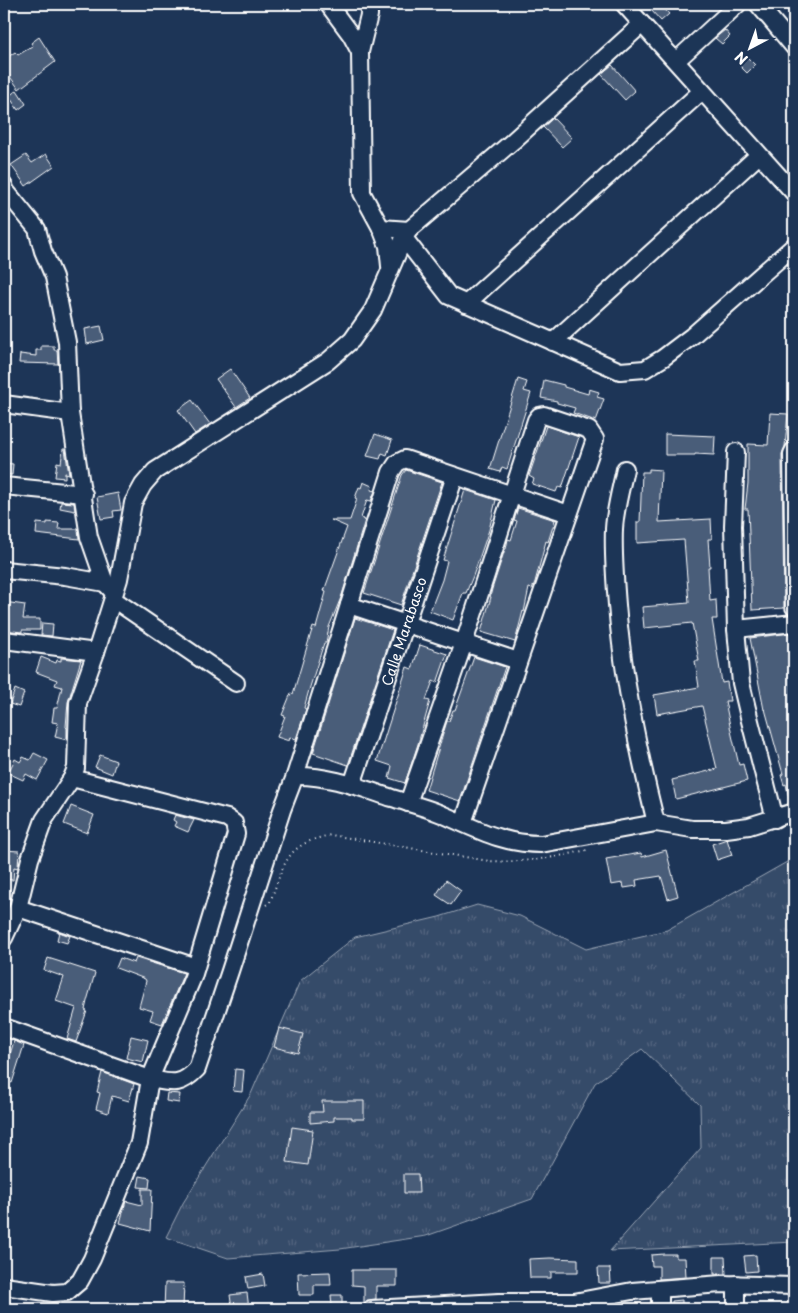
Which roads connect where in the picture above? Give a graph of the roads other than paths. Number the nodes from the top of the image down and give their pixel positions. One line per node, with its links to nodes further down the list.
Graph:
1 (328, 4): 8 (street)
2 (369, 4): 8 (street)
3 (624, 4): 6 (street)
4 (738, 4): 9 (street)
5 (758, 4): 7 (street)
6 (642, 24): 9 (street); 15 (street)
7 (794, 47)
8 (360, 52): 14 (street)
9 (676, 61): 10 (street)
10 (702, 91): 11 (street); 18 (street)
11 (759, 155): 13 (street); 19 (street)
12 (4, 186): 21 (street)
13 (794, 193)
14 (381, 228): 15 (street); 17 (street)
15 (406, 234): 17 (street); 18 (street)
16 (794, 246): 19 (street)
17 (390, 269): 31 (street)
18 (466, 304): 19 (street)
19 (553, 342)
20 (4, 404): 21 (street)
21 (70, 412): 27 (street)
22 (794, 450): 33 (street)
23 (736, 452): 36 (street)
24 (625, 469): 49 (street)
25 (455, 476): 28 (street); 32 (street); 35 (street, Calle Marabasco)
26 (4, 486): 27 (street)
27 (84, 494): 31 (street)
28 (512, 495): 29 (street); 29 (street); 38 (street)
29 (569, 514): 40 (street)
30 (4, 570): 31 (street)
31 (111, 592): 39 (street); 41 (street)
32 (349, 605): 35 (street); 42 (street)
33 (794, 607)
34 (794, 622): 36 (street)
35 (406, 624): 38 (street); 44 (street, Calle Marabasco)
36 (736, 629): 47 (street)
37 (4, 640): 39 (street)
38 (464, 643): 40 (street); 45 (street)
39 (96, 652): 43 (street)
40 (518, 661): 48 (street)
41 (236, 683)
42 (295, 776): 44 (street); 54 (street)
43 (72, 778): 50 (street); 52 (street)
44 (352, 785): 45 (street)
45 (408, 803): 48 (street)
46 (794, 812): 47 (street)
47 (775, 819): 49 (street)
48 (463, 823): 49 (street)
49 (656, 823)
50 (18, 908): 51 (street); 52 (street)
51 (4, 938)
52 (196, 967): 54 (street)
53 (4, 1027): 54 (street)
54 (150, 1079): 56 (street)
55 (736, 1284): 57 (street); 58 (street); 64 (street)
56 (4, 1286)
57 (794, 1286)
58 (660, 1289): 60 (street); 63 (street)
59 (499, 1306): 60 (street); 61 (street)
60 (574, 1306)
61 (420, 1308): 62 (street)
62 (372, 1309)
63 (660, 1309)
64 (736, 1309)

